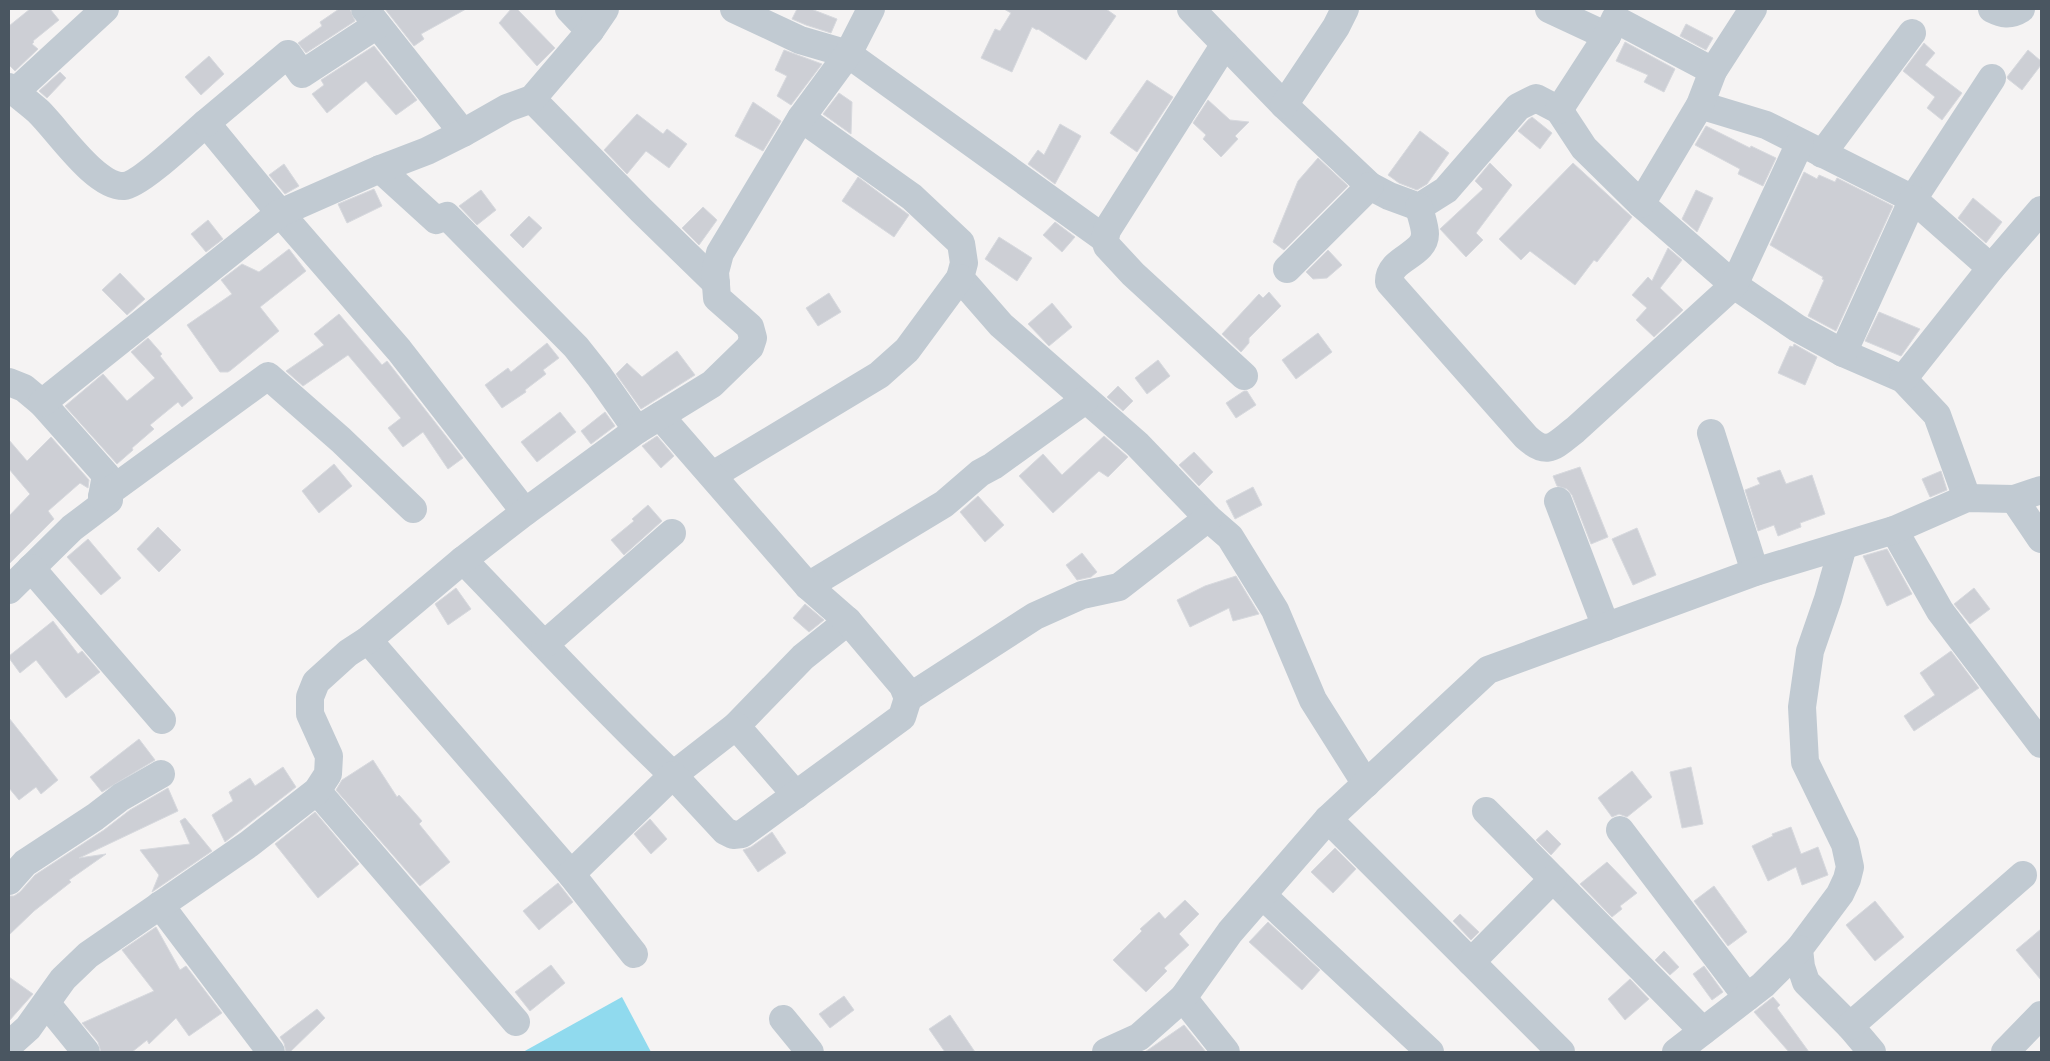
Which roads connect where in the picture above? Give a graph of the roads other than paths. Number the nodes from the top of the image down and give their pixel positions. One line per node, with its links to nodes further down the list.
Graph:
1 (105, 9): 20 (street)
2 (569, 9): 14 (street)
3 (605, 9): 14 (street)
4 (734, 9): 17 (street)
5 (871, 9): 17 (street)
6 (1346, 9): 22 (street)
7 (1549, 9): 13 (street)
8 (1752, 9): 18 (street)
9 (1992, 9): 10 (street)
10 (2021, 9)
11 (1195, 10): 16 (street)
12 (371, 17): 26 (street); 27 (street)
13 (1614, 21): 18 (street); 24 (street)
14 (590, 31): 21 (street)
15 (1912, 33): 28 (street)
16 (1225, 44): 22 (street); 36 (street)
17 (848, 54): 25 (street); 36 (street)
18 (1713, 71): 23 (street)
19 (1992, 78): 31 (street)
20 (12, 89): 26 (street)
21 (532, 99): 27 (street); 40 (street)
22 (1284, 105): 30 (street)
23 (1700, 105): 28 (street); 32 (street)
24 (1558, 110): 32 (street); 33 (street)
25 (802, 118): 39 (street); 40 (street)
26 (206, 123): 35 (street)
27 (463, 133): 29 (street)
28 (1811, 148): 31 (street); 41 (street)
29 (380, 169): 35 (street); 48 (street)
30 (1370, 186): 33 (street); 38 (street)
31 (1912, 200): 37 (street); 42 (street)
32 (1641, 204): 41 (street)
33 (1419, 207): 41 (street)
34 (2041, 210): 37 (street)
35 (280, 213): 47 (street); 57 (street)
36 (1105, 239): 43 (street)
37 (1991, 268): 44 (street)
38 (1287, 269)
39 (960, 278): 46 (street); 50 (street)
40 (716, 283): 48 (street)
41 (1734, 285): 42 (street)
42 (1843, 353): 44 (street)
43 (1244, 376)
44 (1903, 378): 53 (street)
45 (9, 382): 47 (street)
46 (1085, 400): 58 (street); 66 (street)
47 (42, 403): 52 (street)
48 (649, 423): 50 (street); 57 (street)
49 (1711, 433): 65 (street)
50 (712, 475): 66 (street)
51 (2041, 490): 54 (street)
52 (102, 497): 56 (street); 64 (street)
53 (1967, 498): 54 (street); 59 (street)
54 (2014, 499): 61 (street)
55 (1558, 501): 69 (street)
56 (413, 509)
57 (525, 512): 63 (street)
58 (1208, 518): 72 (street); 78 (street)
59 (1894, 530): 62 (street); 75 (street)
60 (672, 533): 71 (street)
61 (2041, 539)
62 (1844, 546): 65 (street); 90 (street)
63 (464, 560): 70 (street); 71 (street)
64 (31, 568): 67 (street); 73 (street)
65 (1755, 572): 69 (street)
66 (808, 586): 68 (street)
67 (9, 590)
68 (848, 621): 72 (street); 74 (street)
69 (1606, 627): 78 (street)
70 (368, 640): 79 (street); 84 (street)
71 (545, 644): 77 (street)
72 (908, 698): 80 (street)
73 (162, 720)
74 (736, 726): 77 (street); 80 (street)
75 (2041, 744)
76 (161, 774): 87 (street)
77 (672, 775): 80 (street); 84 (street)
78 (1366, 784): 82 (street)
79 (317, 791): 89 (street); 98 (street)
80 (796, 795)
81 (1486, 811): 86 (street)
82 (1328, 819): 88 (street); 92 (street)
83 (1620, 830): 93 (street)
84 (571, 874): 91 (street)
85 (2023, 875): 99 (street)
86 (1553, 879): 92 (street); 100 (street)
87 (9, 881)
88 (1262, 895): 94 (street); 107 (street)
89 (160, 905): 95 (street); 103 (street)
90 (1799, 949): 93 (street); 99 (street)
91 (634, 954)
92 (1471, 962): 108 (street)
93 (1747, 997): 100 (street)
94 (1182, 998): 105 (street); 106 (street)
95 (47, 1004): 101 (street); 102 (street)
96 (2041, 1015): 111 (street)
97 (783, 1019): 104 (street)
98 (516, 1022)
99 (1850, 1026): 110 (street)
100 (1703, 1031): 109 (street)
101 (9, 1045)
102 (86, 1052)
103 (271, 1052)
104 (810, 1052)
105 (1106, 1052)
106 (1226, 1052)
107 (1430, 1052)
108 (1561, 1052)
109 (1676, 1052)
110 (1872, 1052)
111 (2005, 1052)

